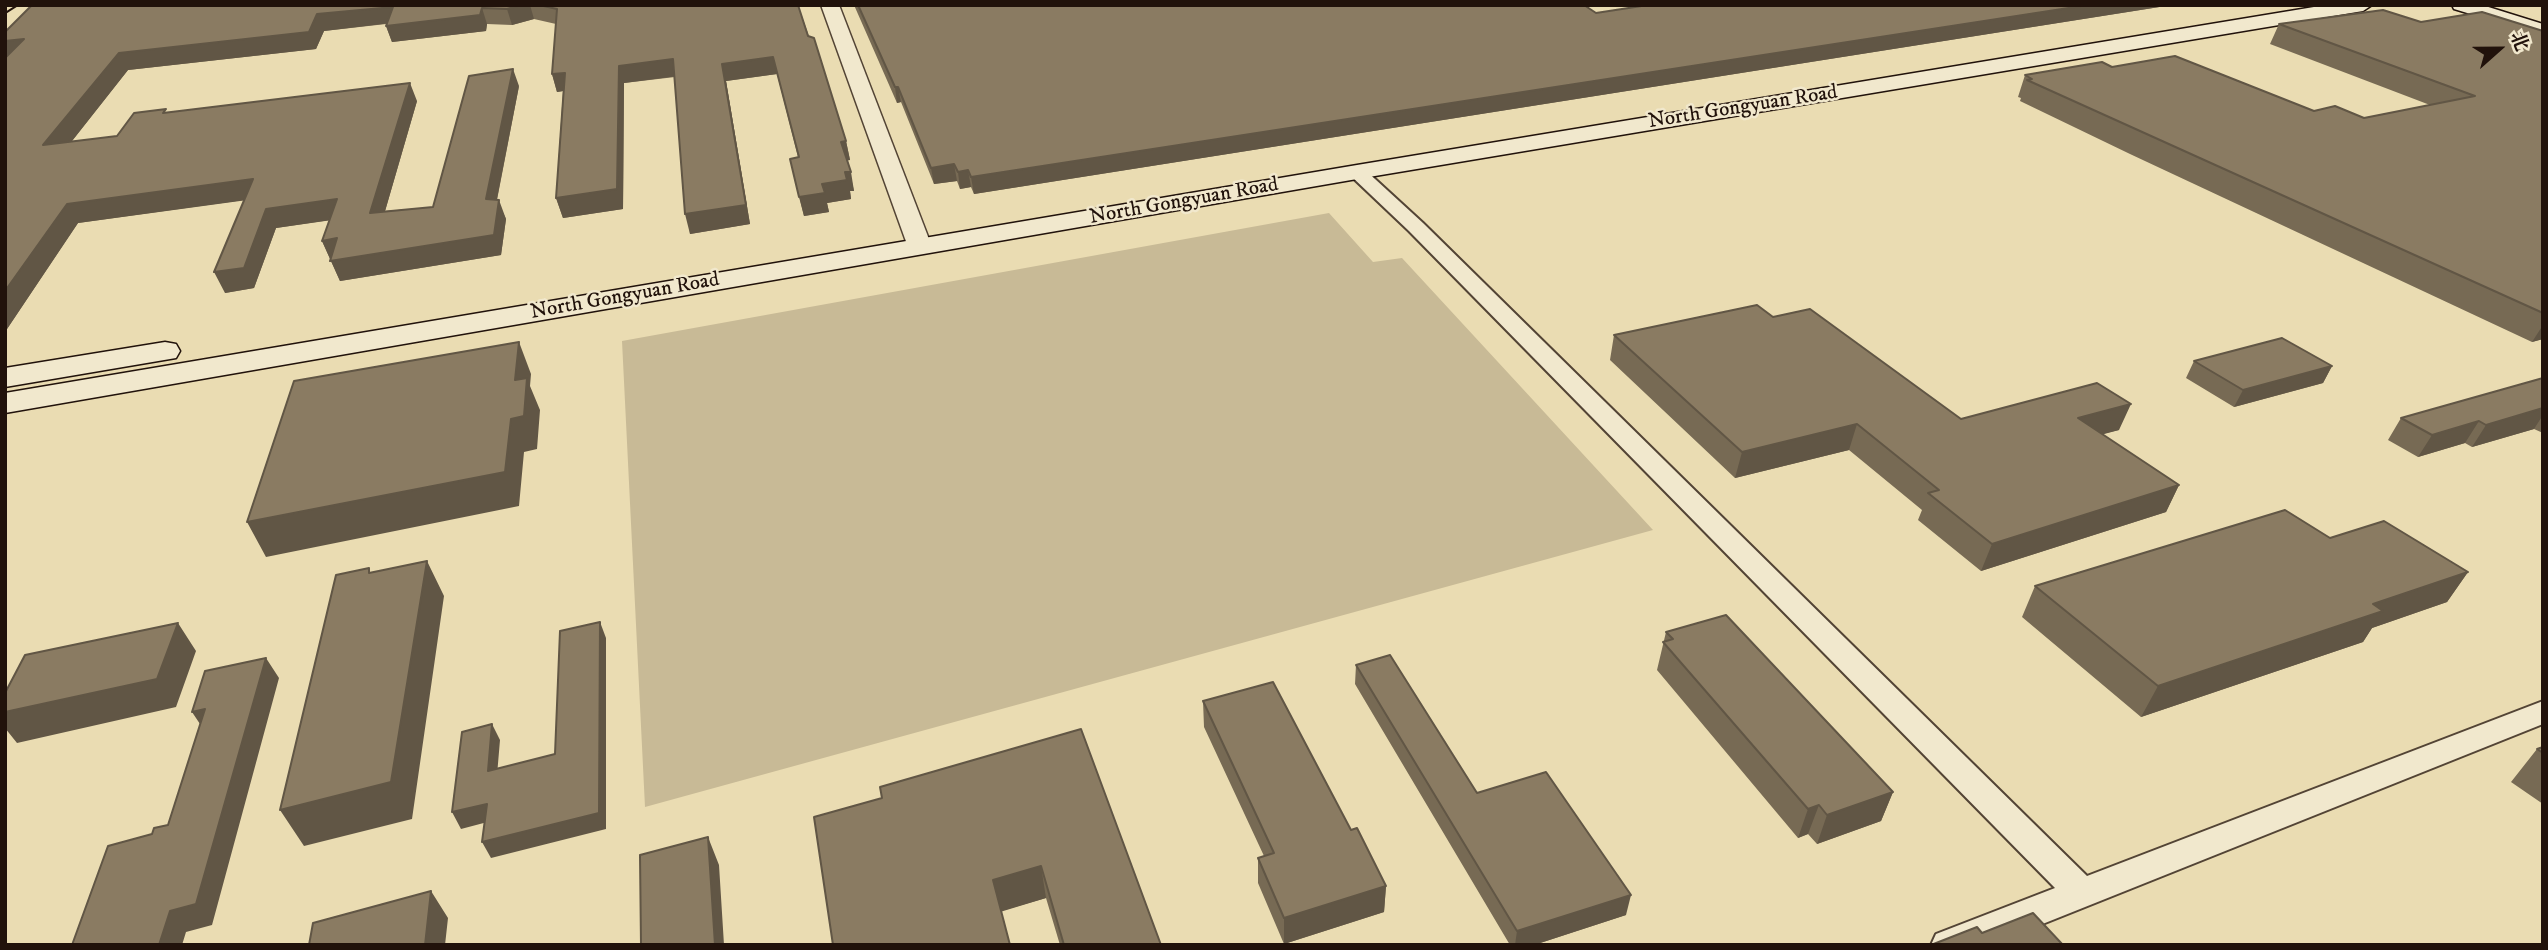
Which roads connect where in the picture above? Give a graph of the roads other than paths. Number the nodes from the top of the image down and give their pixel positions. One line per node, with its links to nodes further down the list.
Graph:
1 (830, 5): 9 (street)
2 (2279, 5): 9 (main road, North Gongyuan Road)
3 (2363, 5): 8 (main road, North Gongyuan Road)
4 (2461, 5): 7 (main road)
5 (2504, 5): 6 (main road)
6 (2543, 17)
7 (2543, 30)
8 (1357, 172): 9 (main road, North Gongyuan Road); 13 (street)
9 (917, 237): 10 (main road, North Gongyuan Road); 11 (main road, North Gongyuan Road)
10 (5, 378)
11 (5, 403)
12 (2543, 712): 13 (street)
13 (2082, 893): 14 (street)
14 (1949, 945)

